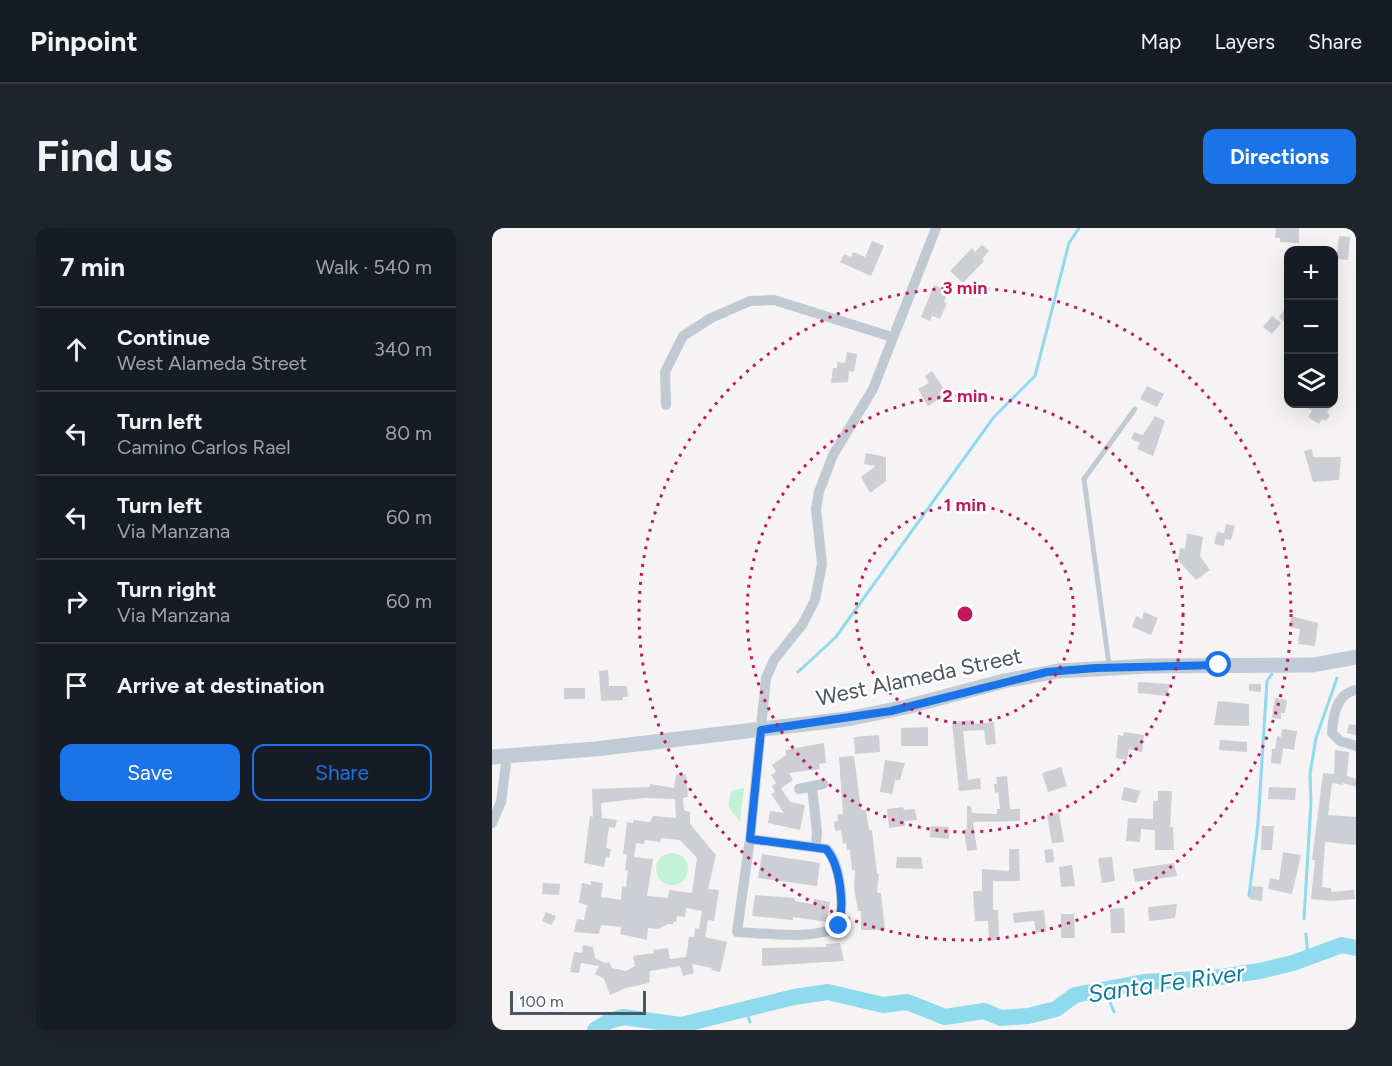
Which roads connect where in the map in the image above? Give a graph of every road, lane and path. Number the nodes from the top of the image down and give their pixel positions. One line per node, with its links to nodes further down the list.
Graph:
1 (936, 228): 2 (street)
2 (892, 337): 3 (street); 8 (street)
3 (666, 405)
4 (1135, 409): 6 (lane)
5 (1356, 657): 6 (street, West Alameda Street)
6 (1109, 667): 8 (street, West Alameda Street)
7 (1356, 690): 9 (street)
8 (761, 730): 10 (street, West Alameda Street); 15 (street)
9 (1356, 746)
10 (499, 757): 14 (street)
11 (823, 784): 12 (street)
12 (812, 787): 13 (street); 16 (street)
13 (799, 789)
14 (492, 823)
15 (750, 839): 16 (street); 16 (street)
16 (816, 847)

